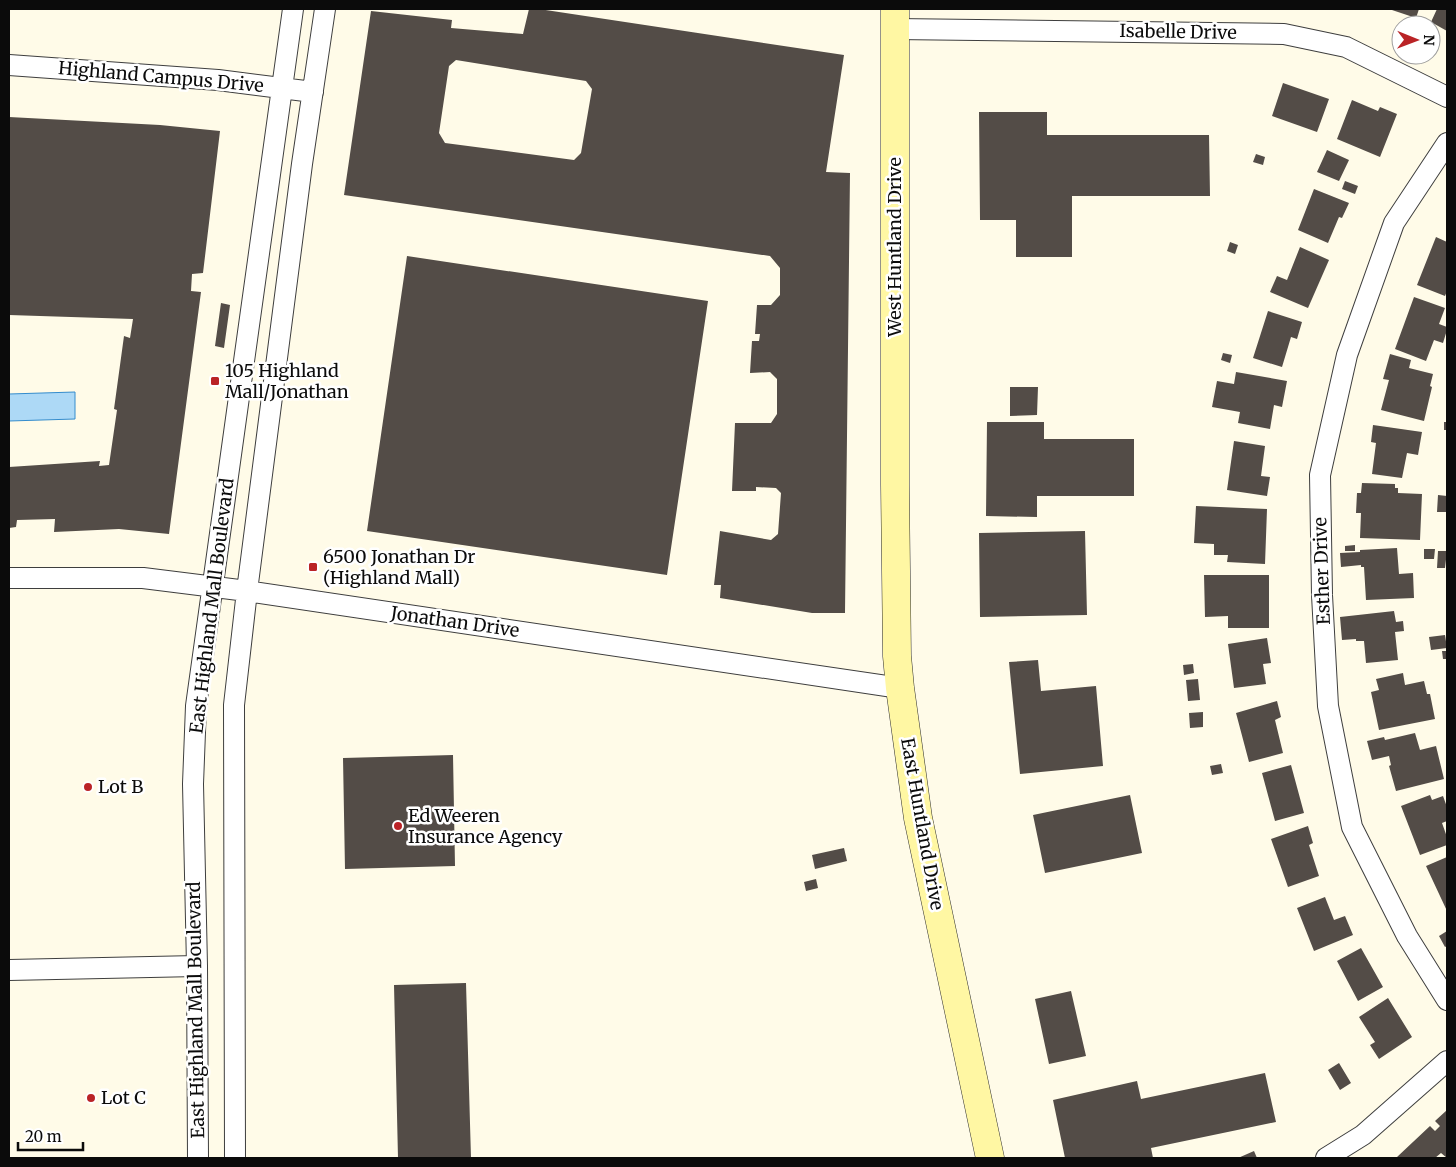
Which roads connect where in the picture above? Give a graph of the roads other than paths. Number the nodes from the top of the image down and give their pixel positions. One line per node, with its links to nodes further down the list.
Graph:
1 (293, 9): 5 (street, East Highland Mall Boulevard)
2 (325, 9): 6 (street, East Highland Mall Boulevard)
3 (895, 19): 7 (street, Isabelle Drive); 9 (street, West Huntland Drive)
4 (9, 65): 5 (street, Highland Campus Drive)
5 (282, 87): 6 (street, Highland Campus Drive); 11 (street, East Highland Mall Boulevard)
6 (313, 92): 12 (street, East Highland Mall Boulevard)
7 (1447, 97)
8 (1447, 143): 16 (street, Esther Drive)
9 (895, 485): 13 (street, East Huntland Drive)
10 (9, 578): 11 (street, Jonathan Drive)
11 (212, 587): 12 (street, Jonathan Drive); 14 (street, East Highland Mall Boulevard)
12 (247, 591): 13 (street, Jonathan Drive); 19 (street, East Highland Mall Boulevard)
13 (900, 688): 20 (street, East Huntland Drive)
14 (197, 966): 15 (street); 18 (street, East Highland Mall Boulevard)
15 (9, 970)
16 (1447, 1000)
17 (1447, 1061): 21 (street)
18 (198, 1158)
19 (235, 1158)
20 (990, 1158)
21 (1326, 1158)

